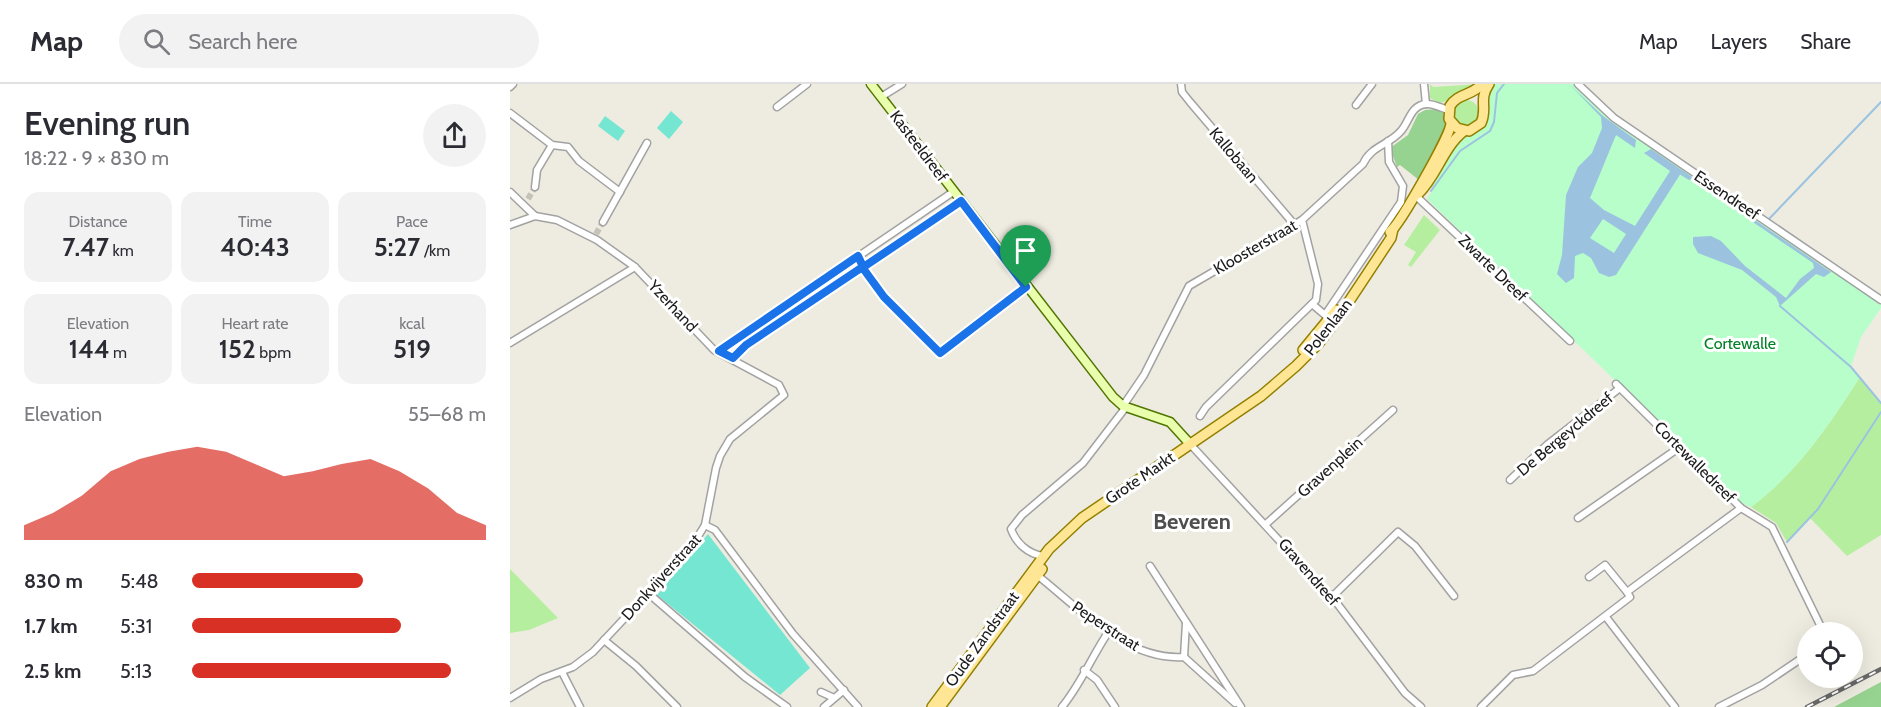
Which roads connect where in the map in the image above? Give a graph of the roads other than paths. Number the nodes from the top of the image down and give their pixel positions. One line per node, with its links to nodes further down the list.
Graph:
1 (807, 84): 15 (street)
2 (871, 84): 11 (street, Kasteeldreef)
3 (902, 84): 11 (street)
4 (1181, 84): 34 (street, Kallobaan)
5 (1372, 84): 14 (street)
6 (1482, 84): 10 (main road)
7 (1489, 84): 13 (main road)
8 (1578, 84): 40 (street, Essendreef)
9 (1424, 88): 12 (street)
10 (1469, 96): 13 (main road); 16 (main road)
11 (881, 97): 26 (street, Kasteeldreef)
12 (1426, 104): 16 (street); 20 (street, Kloosterstraat)
13 (1481, 104): 19 (main road)
14 (1356, 105)
15 (777, 107)
16 (1448, 110): 18 (main road)
17 (510, 113): 22 (street)
18 (1451, 123): 19 (main road); 27 (main road, Polenlaan)
19 (1464, 131): 27 (main road)
20 (1388, 141): 32 (street, Kloosterstraat); 41 (street, Polenlaan)
21 (647, 143): 25 (street)
22 (552, 145): 23 (street); 25 (street)
23 (535, 187)
24 (510, 192): 31 (street)
25 (620, 192): 33 (street)
26 (953, 192): 28 (street); 29 (street, Kasteeldreef)
27 (1416, 196): 43 (street, Zwarte Dreef); 53 (main road, Polenlaan)
28 (940, 201): 30 (street); 36 (street)
29 (961, 201): 30 (street); 39 (street, Kasteeldreef)
30 (947, 210): 37 (street)
31 (535, 216): 35 (street); 38 (street, Yzerhand)
32 (1302, 220): 34 (street, Kloosterstraat); 41 (street)
33 (603, 222)
34 (1293, 224): 50 (street, Kloosterstraat)
35 (510, 225)
36 (858, 256): 37 (street); 42 (street)
37 (865, 266): 39 (street); 45 (street)
38 (635, 267): 44 (street); 46 (street, Yzerhand)
39 (1026, 287): 50 (street, Kasteeldreef)
40 (1881, 300)
41 (1312, 304): 52 (street)
42 (739, 338): 45 (street); 46 (street)
43 (1570, 341)
44 (510, 343)
45 (746, 345): 47 (street)
46 (719, 351): 47 (street, Yzerhand)
47 (733, 358): 49 (street, Yzerhand)
48 (1618, 386): 54 (street, Cortewalledreef); 55 (street, De Bergeyckdreef)
49 (784, 391): 59 (street, Donkvijverstraat)
50 (1124, 406): 53 (street, Grote Markt); 61 (street)
51 (1393, 410): 58 (street, Gravenplein)
52 (1200, 416)
53 (1190, 444): 58 (street, Gravendreef); 60 (main road, Grote Markt)
54 (1680, 447): 56 (street, Cortewalledreef); 57 (street)
55 (1510, 480)
56 (1741, 508): 65 (street); 71 (street, Cortewalledreef)
57 (1578, 518)
58 (1266, 524): 68 (street, Gravendreef)
59 (705, 525): 66 (street, Donkvijverstraat); 80 (street)
60 (1060, 540): 61 (main road, Grote Markt); 63 (main road, Grote Markt)
61 (1043, 556): 63 (main road, Grote Markt)
62 (1150, 566): 70 (street)
63 (1037, 572): 72 (street, Peperstraat); 89 (main road, Oude Zandstraat); 90 (main road, Oude Zandstraat)
64 (1589, 577): 65 (street)
65 (1627, 592): 69 (street)
66 (648, 593): 73 (street, Donkvijverstraat); 86 (street)
67 (1454, 596): 68 (street)
68 (1332, 597): 94 (street, Gravendreef)
69 (1606, 616): 95 (street); 96 (street)
70 (1186, 622): 74 (street); 78 (street)
71 (1819, 622)
72 (1109, 631): 74 (street, Peperstraat); 76 (street)
73 (604, 640): 77 (street, Donkvijverstraat); 85 (street)
74 (1184, 657): 79 (street)
75 (1797, 661): 97 (street)
76 (1084, 670): 91 (street); 92 (street)
77 (562, 672): 82 (street, Donkvijverstraat); 84 (street)
78 (1229, 682): 79 (street); 93 (street)
79 (1219, 688): 93 (street)
80 (844, 690): 83 (street); 88 (street)
81 (821, 692): 83 (street)
82 (510, 698)
83 (834, 698): 87 (street)
84 (580, 707)
85 (677, 707)
86 (787, 707)
87 (824, 707)
88 (858, 707)
89 (932, 707)
90 (940, 707)
91 (1062, 707)
92 (1115, 707)
93 (1240, 707)
94 (1421, 707)
95 (1481, 707)
96 (1675, 707)
97 (1719, 707)

